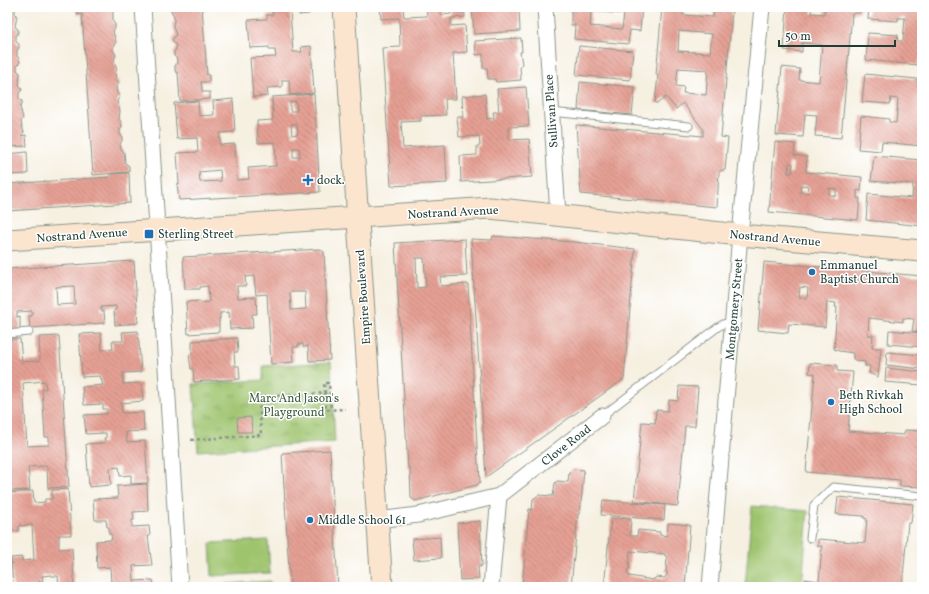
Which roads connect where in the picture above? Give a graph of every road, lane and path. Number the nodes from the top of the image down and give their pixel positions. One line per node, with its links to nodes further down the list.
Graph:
1 (143, 7): 9 (street)
2 (344, 7): 8 (main road, Empire Boulevard)
3 (545, 7): 5 (street, Sullivan Place)
4 (762, 7): 10 (street, Montgomery Street)
5 (551, 112): 6 (lane); 7 (street, Sullivan Place)
6 (689, 126)
7 (558, 215): 8 (main road, Nostrand Avenue); 10 (main road, Nostrand Avenue)
8 (358, 217): 9 (main road, Nostrand Avenue); 23 (main road, Empire Boulevard)
9 (157, 230): 11 (main road, Nostrand Avenue); 25 (street)
10 (740, 235): 12 (main road, Nostrand Avenue); 13 (street, Montgomery Street)
11 (7, 240)
12 (922, 251)
13 (732, 322): 19 (lane, Clove Road); 28 (street, Montgomery Street)
14 (29, 332): 15 (lane)
15 (7, 334)
16 (325, 393): 18 (path); 18 (path); 20 (path)
17 (345, 409): 18 (path)
18 (331, 410)
19 (602, 416): 21 (street, Clove Road)
20 (191, 440)
21 (499, 496): 23 (street, Clove Road); 27 (street)
22 (922, 496): 24 (lane)
23 (378, 520): 26 (main road, Empire Boulevard)
24 (810, 538)
25 (180, 587)
26 (382, 587)
27 (491, 587)
28 (710, 587)

